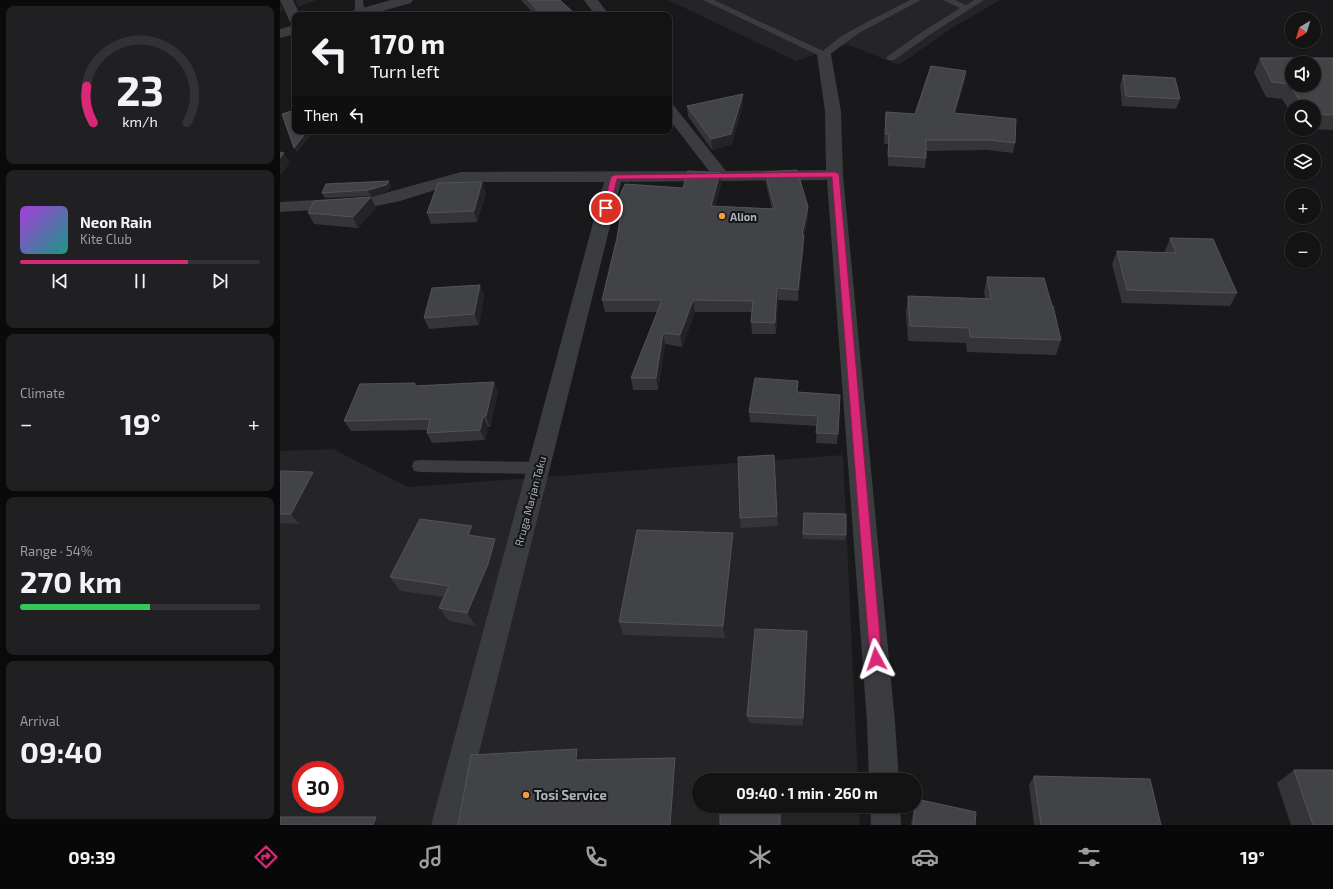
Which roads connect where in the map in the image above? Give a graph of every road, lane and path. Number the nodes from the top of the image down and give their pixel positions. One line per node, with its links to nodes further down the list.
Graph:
1 (286, 0): 11 (street)
2 (406, 0): 9 (street)
3 (591, 0): 10 (street)
4 (707, 0): 14 (lane)
5 (917, 0): 14 (lane)
6 (947, 0): 8 (lane)
7 (980, 0): 8 (lane)
8 (967, 8): 15 (lane)
9 (358, 9)
10 (600, 12)
11 (292, 13)
12 (292, 30): 13 (street)
13 (280, 34)
14 (824, 55): 17 (street)
15 (891, 58)
16 (672, 113): 18 (street)
17 (835, 174): 18 (street); 23 (street)
18 (721, 176): 19 (street)
19 (614, 177): 20 (street); 22 (street, Rruga Marjan Taku)
20 (280, 207)
21 (420, 466): 22 (lane)
22 (539, 468): 25 (street, Rruga Marjan Taku)
23 (884, 773)
24 (885, 813): 26 (street)
25 (446, 825)
26 (886, 825)

